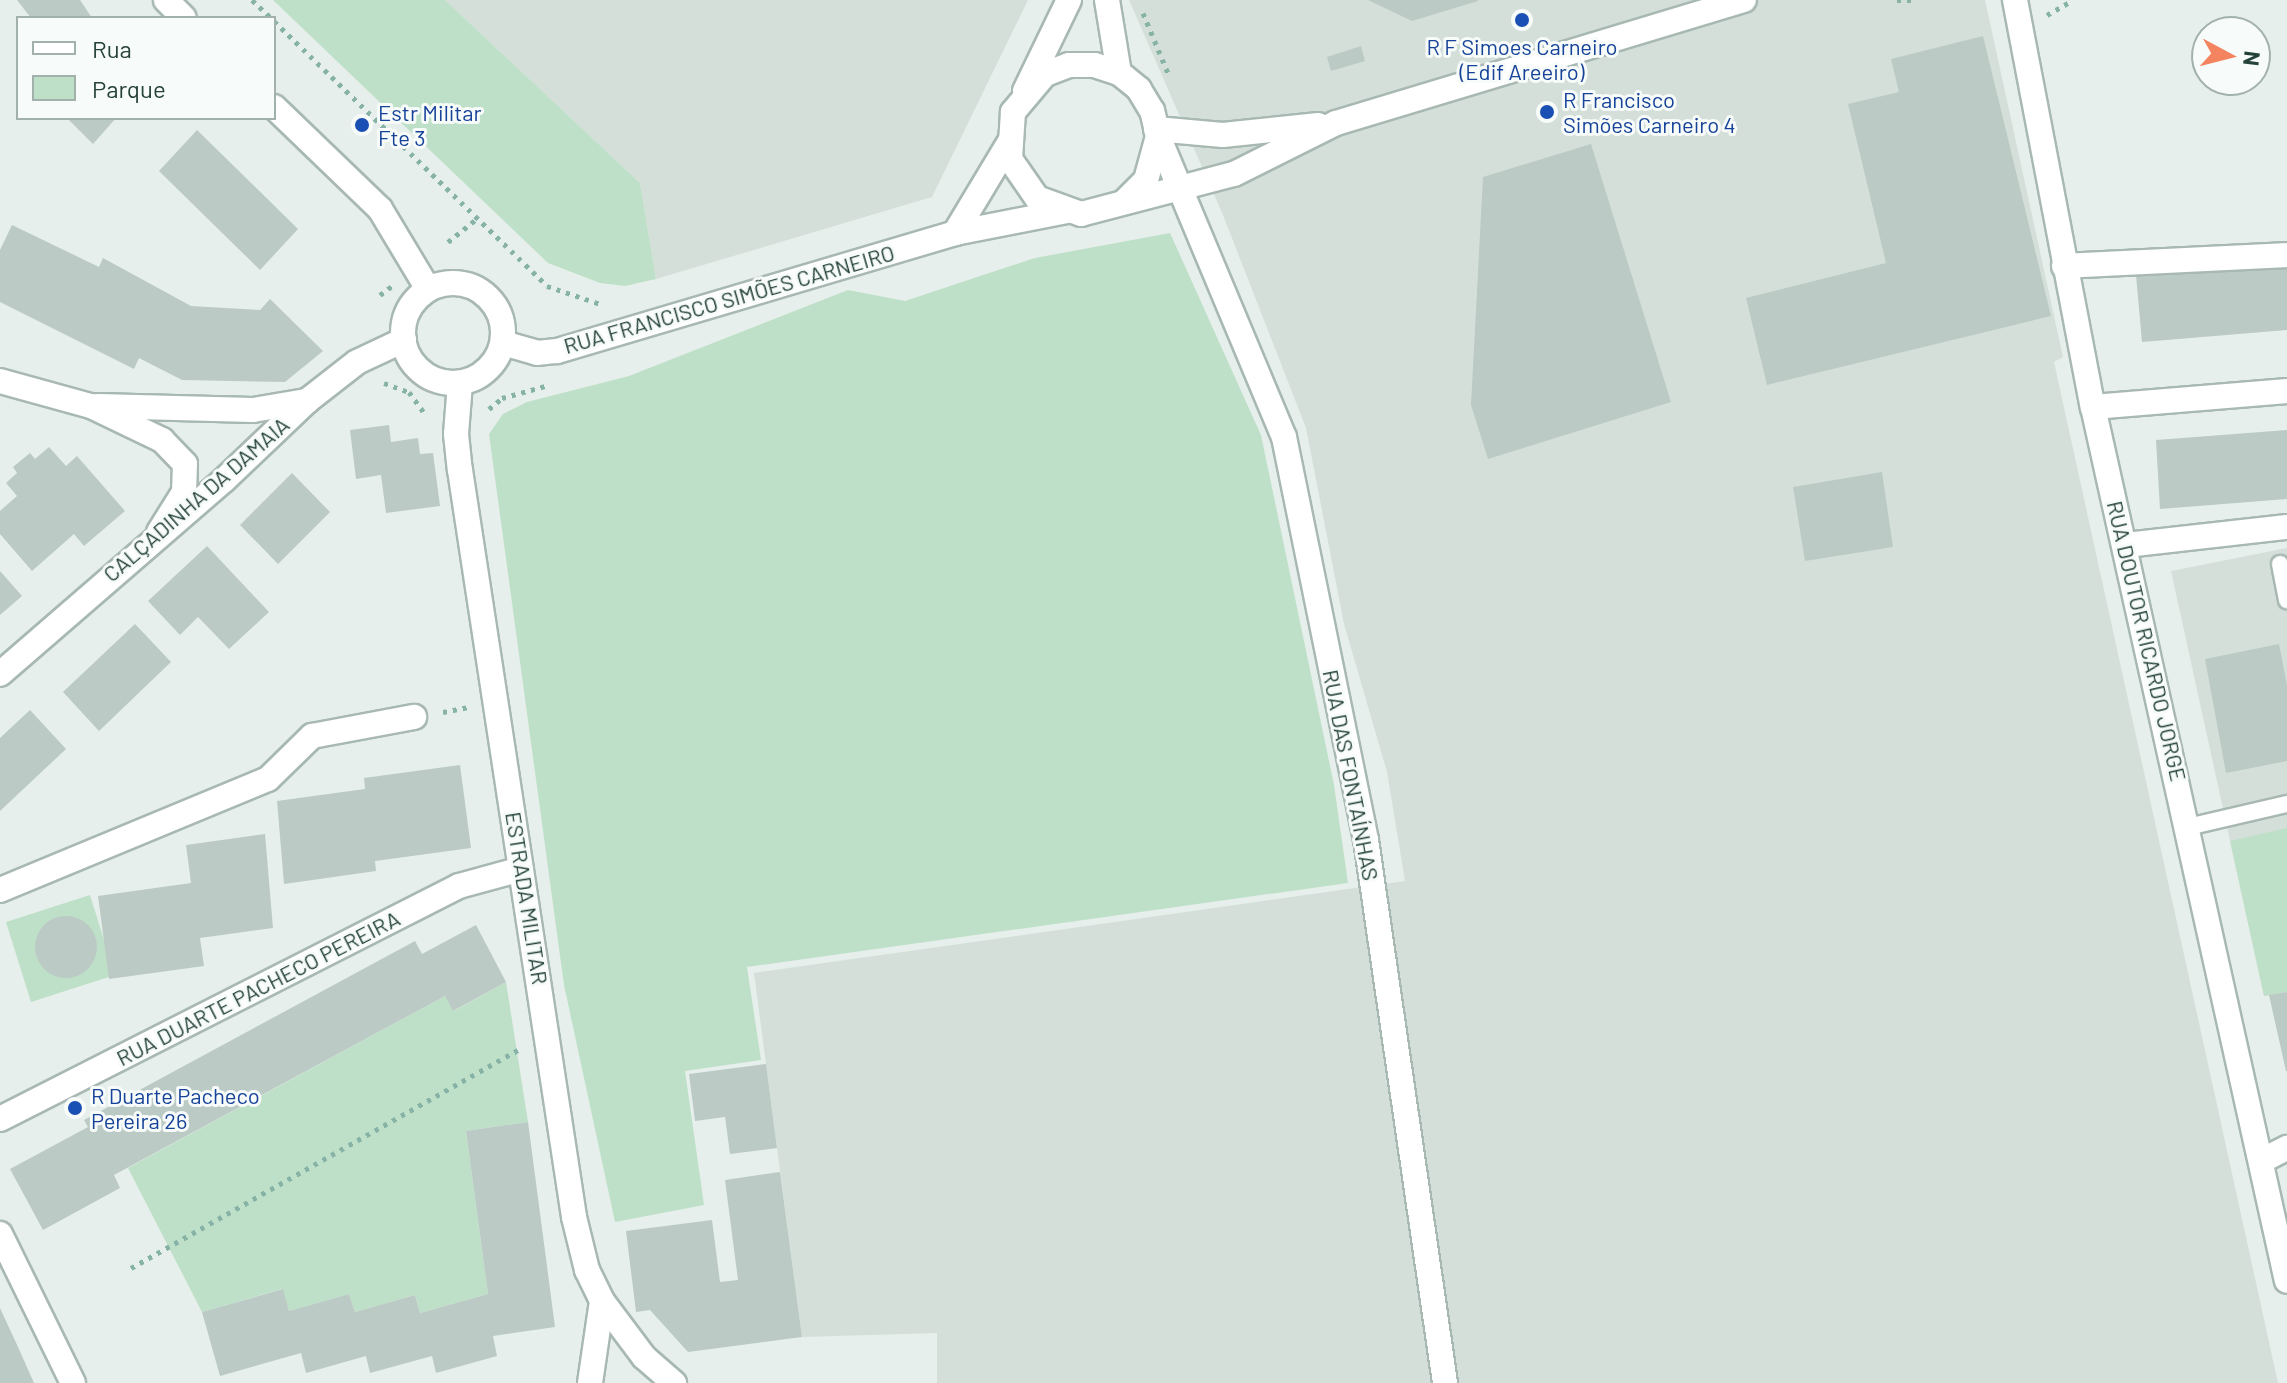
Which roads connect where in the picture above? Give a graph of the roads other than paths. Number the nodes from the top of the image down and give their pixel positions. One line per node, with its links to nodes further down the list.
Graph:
1 (166, 0): 6 (street)
2 (1069, 0): 8 (street)
3 (1107, 0): 7 (street)
4 (1744, 0): 10 (street)
5 (2015, 0): 18 (street, RUA DOUTOR RICARDO JORGE)
6 (182, 16)
7 (1119, 73): 8 (street); 11 (street)
8 (1025, 91): 12 (street)
9 (276, 109): 19 (street)
10 (1336, 123): 11 (street); 13 (street)
11 (1157, 132): 13 (street, RUA DAS FONTAÍNHAS); 14 (street)
12 (1009, 143): 15 (street); 16 (street)
13 (1180, 187): 14 (street); 48 (street, RUA DAS FONTAÍNHAS)
14 (1126, 200): 15 (street)
15 (1067, 211): 16 (street, RUA FRANCISCO SIMÕES CARNEIRO)
16 (955, 233): 21 (street, RUA FRANCISCO SIMÕES CARNEIRO)
17 (2287, 255): 18 (street)
18 (2064, 266): 27 (street, RUA DOUTOR RICARDO JORGE)
19 (428, 289): 20 (street); 21 (street)
20 (404, 340): 23 (street); 25 (street, CALÇADINHA DA DAMAIA)
21 (503, 343): 23 (street)
22 (0, 381): 26 (street)
23 (460, 383): 37 (street, ESTRADA MILITAR)
24 (2287, 391): 27 (street)
25 (307, 401): 26 (street); 29 (street, CALÇADINHA DA DAMAIA)
26 (91, 406): 29 (street)
27 (2093, 407): 30 (street, RUA DOUTOR RICARDO JORGE)
28 (2287, 527): 30 (street)
29 (158, 533): 33 (street, CALÇADINHA DA DAMAIA)
30 (2126, 545): 36 (street, RUA DOUTOR RICARDO JORGE)
31 (2280, 564): 32 (lane)
32 (2287, 600)
33 (0, 674)
34 (414, 717): 38 (street)
35 (2287, 804): 36 (lane)
36 (2188, 827): 41 (street, RUA DOUTOR RICARDO JORGE)
37 (521, 869): 39 (street, RUA DUARTE PACHECO PEREIRA); 44 (street, ESTRADA MILITAR)
38 (0, 890)
39 (0, 1119)
40 (2287, 1148): 41 (street)
41 (2261, 1161): 43 (street, RUA DOUTOR RICARDO JORGE)
42 (0, 1234): 45 (street)
43 (2287, 1281)
44 (602, 1301): 46 (street); 47 (street, ESTRADA MILITAR)
45 (69, 1380)
46 (590, 1383)
47 (674, 1383)
48 (1445, 1383)

